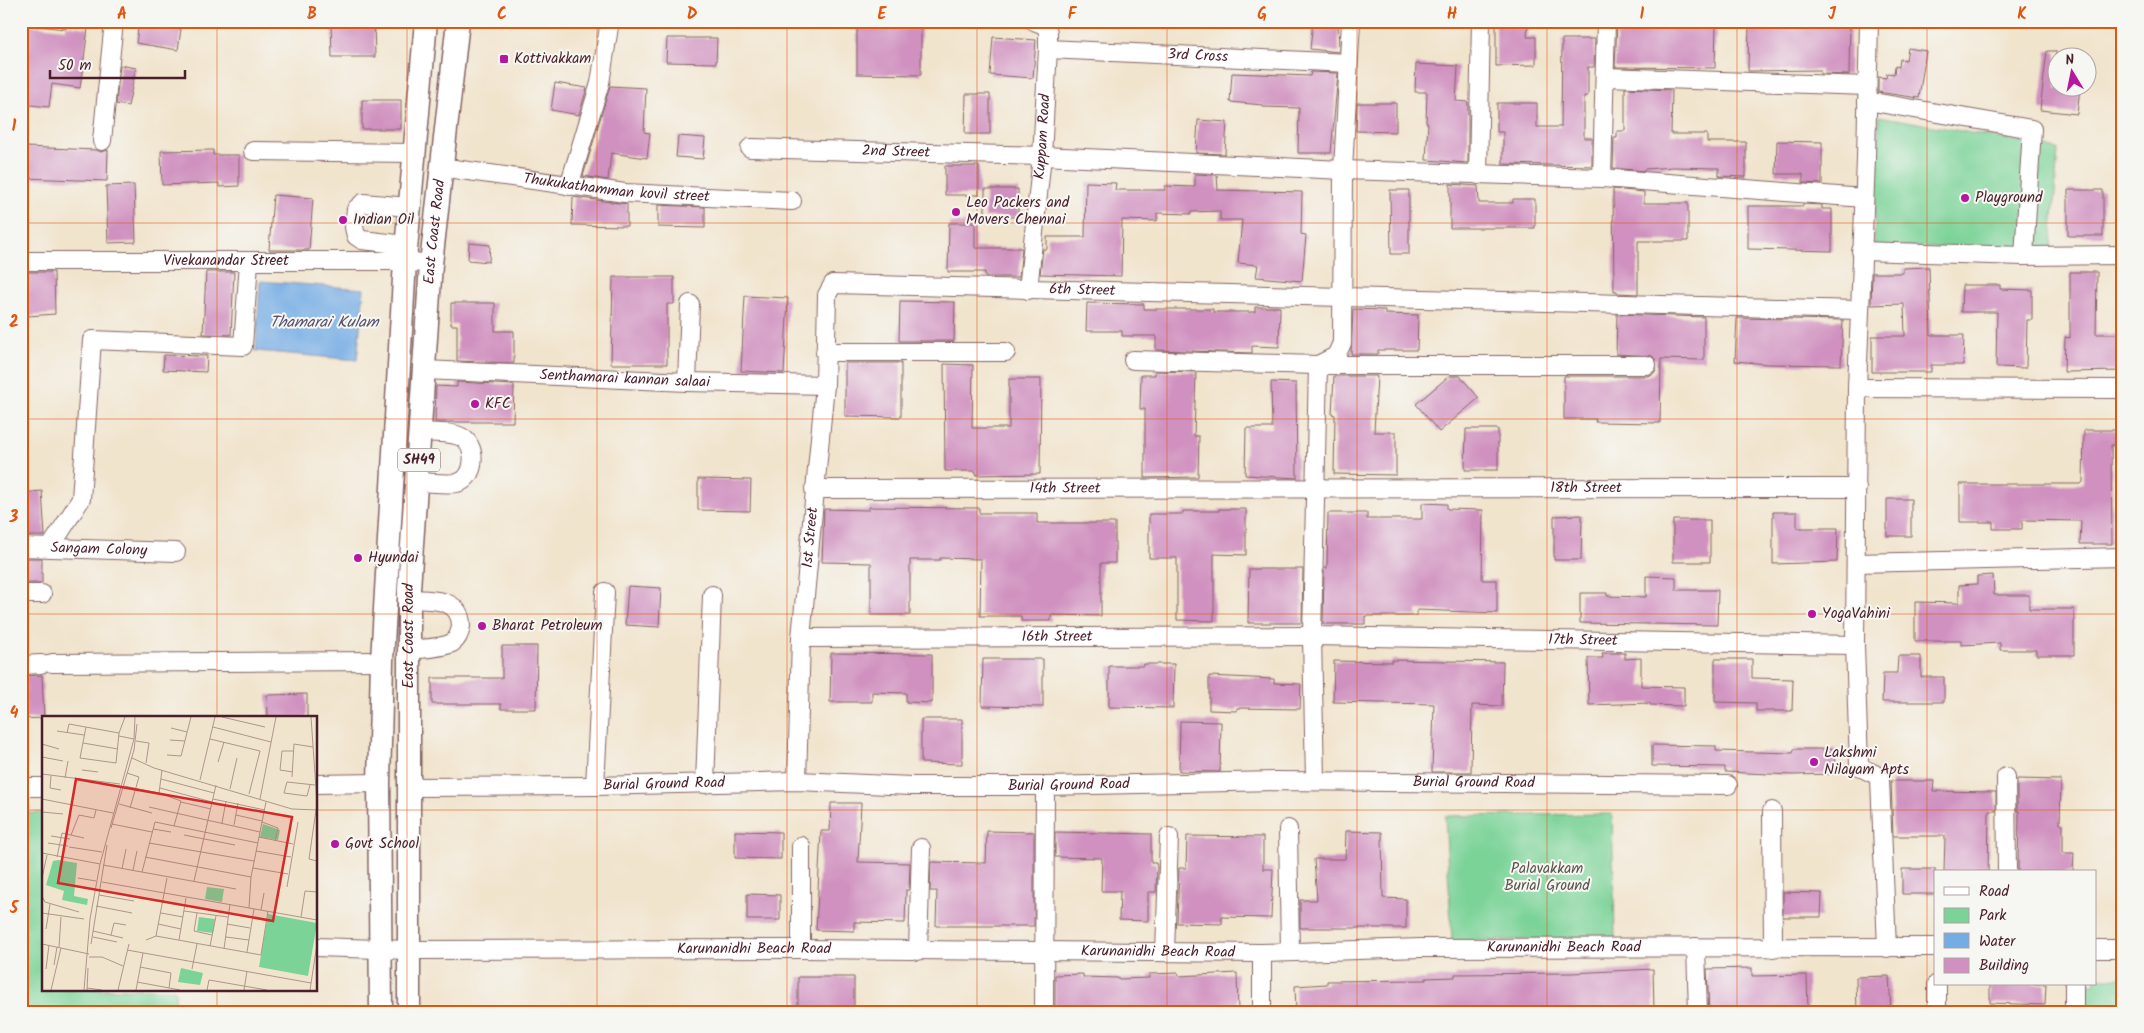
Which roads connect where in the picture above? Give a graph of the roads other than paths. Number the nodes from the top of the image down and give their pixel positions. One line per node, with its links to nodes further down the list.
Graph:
1 (114, 21): 14 (street)
2 (426, 21): 17 (main road, East Coast Road / SH49)
3 (458, 21): 19 (main road, East Coast Road / SH49)
4 (610, 21): 23 (street)
5 (1034, 21): 10 (street, Kuppam Road)
6 (1351, 21): 11 (street)
7 (1481, 21): 21 (street)
8 (1606, 21): 12 (street)
9 (1869, 21): 13 (street)
10 (1048, 48): 11 (street, 3rd Cross); 18 (street, Kuppam Road)
11 (1348, 63): 20 (street)
12 (1606, 76): 13 (street); 22 (street)
13 (1867, 94): 24 (street); 30 (street)
14 (102, 141)
15 (750, 148): 18 (street, 2nd Street)
16 (253, 151): 17 (street)
17 (413, 153): 26 (main road, East Coast Road / SH49)
18 (1042, 156): 20 (street, 2nd Street); 34 (street, Kuppam Road)
19 (440, 167): 23 (street, Thukukathamman kovil street); 33 (main road, East Coast Road / SH49)
20 (1343, 170): 21 (street, 2nd Street); 36 (street)
21 (1478, 175): 22 (street, 2nd Street)
22 (1602, 178): 24 (street, 2nd Street)
23 (570, 186): 25 (street, Thukukathamman kovil street)
24 (1864, 198): 27 (street)
25 (792, 201)
26 (409, 207): 28 (main road, East Coast Road / SH49); 28 (street)
27 (1861, 251): 30 (street); 38 (street)
28 (406, 253): 32 (street, Vivekanandar Street); 33 (street, Vivekanandar Street); 68 (main road, East Coast Road / SH49)
29 (2123, 255): 30 (street)
30 (2024, 256)
31 (21, 262): 32 (street, Vivekanandar Street)
32 (249, 262): 55 (street)
33 (431, 264): 44 (main road, East Coast Road / SH49)
34 (1028, 290): 35 (street, 6th Street); 36 (street, 6th Street)
35 (827, 294): 39 (street, 1st Street)
36 (1342, 298): 38 (street, 6th Street); 42 (street)
37 (690, 304): 45 (street)
38 (1859, 310): 47 (street)
39 (825, 352): 40 (street); 46 (street, 1st Street)
40 (1006, 352)
41 (1133, 360): 42 (street)
42 (1318, 365): 43 (street); 53 (street)
43 (1647, 366)
44 (425, 370): 45 (street, Senthamarai kannan salaai); 49 (main road, East Coast Road / SH49)
45 (687, 382): 46 (street, Senthamarai kannan salaai)
46 (825, 385): 52 (street, 1st Street)
47 (1857, 388): 48 (street); 51 (street)
48 (2123, 389)
49 (420, 432): 50 (main road, East Coast Road / SH49); 50 (street)
50 (417, 482): 63 (main road, East Coast Road / SH49)
51 (1857, 488): 53 (street, 18th Street); 58 (street)
52 (814, 489): 53 (street, 14th Street); 65 (street, 1st Street)
53 (1316, 489): 64 (street)
54 (21, 547): 55 (street, Sangam Colony)
55 (50, 548): 56 (street, Sangam Colony)
56 (176, 552)
57 (2123, 557): 58 (street)
58 (1856, 563): 66 (street)
59 (605, 592): 77 (street)
60 (21, 594): 61 (street)
61 (42, 594)
62 (712, 595): 75 (street)
63 (409, 599): 67 (main road, East Coast Road / SH49); 67 (street)
64 (1312, 636): 65 (street, 16th Street); 66 (street, 17th Street); 72 (street)
65 (802, 638): 71 (street, 1st Street)
66 (1855, 644): 93 (street)
67 (409, 650): 80 (main road, East Coast Road / SH49)
68 (382, 661): 69 (street); 73 (main road, East Coast Road / SH49)
69 (21, 665)
70 (2006, 777): 87 (street)
71 (796, 781): 75 (street, Burial Ground Road); 81 (street, Burial Ground Road)
72 (1315, 781): 76 (street, Burial Ground Road); 81 (street, Burial Ground Road)
73 (379, 783): 74 (street); 91 (main road, East Coast Road / SH49)
74 (318, 784)
75 (705, 784): 77 (street, Burial Ground Road)
76 (1728, 785)
77 (595, 786): 80 (street, Burial Ground Road)
78 (21, 787): 79 (street)
79 (42, 787)
80 (410, 787): 97 (main road, East Coast Road / SH49)
81 (1046, 795): 99 (street)
82 (1772, 810): 92 (street)
83 (1288, 829): 101 (street)
84 (1169, 836): 100 (street)
85 (801, 846): 94 (street)
86 (921, 848): 98 (street)
87 (2007, 870)
88 (318, 947): 91 (street, Karunanidhi Beach Road)
89 (1696, 947): 92 (street, Karunanidhi Beach Road); 101 (street, Karunanidhi Beach Road); 109 (street)
90 (1934, 947): 93 (street, Karunanidhi Beach Road)
91 (382, 948): 97 (street, Karunanidhi Beach Road); 105 (main road, East Coast Road / SH49)
92 (1773, 948): 93 (street, Karunanidhi Beach Road)
93 (1887, 948)
94 (801, 949): 97 (street, Karunanidhi Beach Road); 98 (street, Karunanidhi Beach Road)
95 (2096, 949): 96 (street)
96 (2123, 949)
97 (410, 950): 106 (main road, East Coast Road / SH49)
98 (918, 951): 99 (street, Karunanidhi Beach Road)
99 (1044, 951): 100 (street, Karunanidhi Beach Road); 107 (street)
100 (1165, 952): 102 (street, Karunanidhi Beach Road)
101 (1290, 952): 102 (street, Karunanidhi Beach Road)
102 (1262, 953): 108 (street)
103 (1937, 986): 110 (street)
104 (2074, 986): 111 (street)
105 (382, 1012)
106 (409, 1012)
107 (1044, 1012)
108 (1262, 1012)
109 (1698, 1012)
110 (1937, 1012)
111 (2074, 1012)

